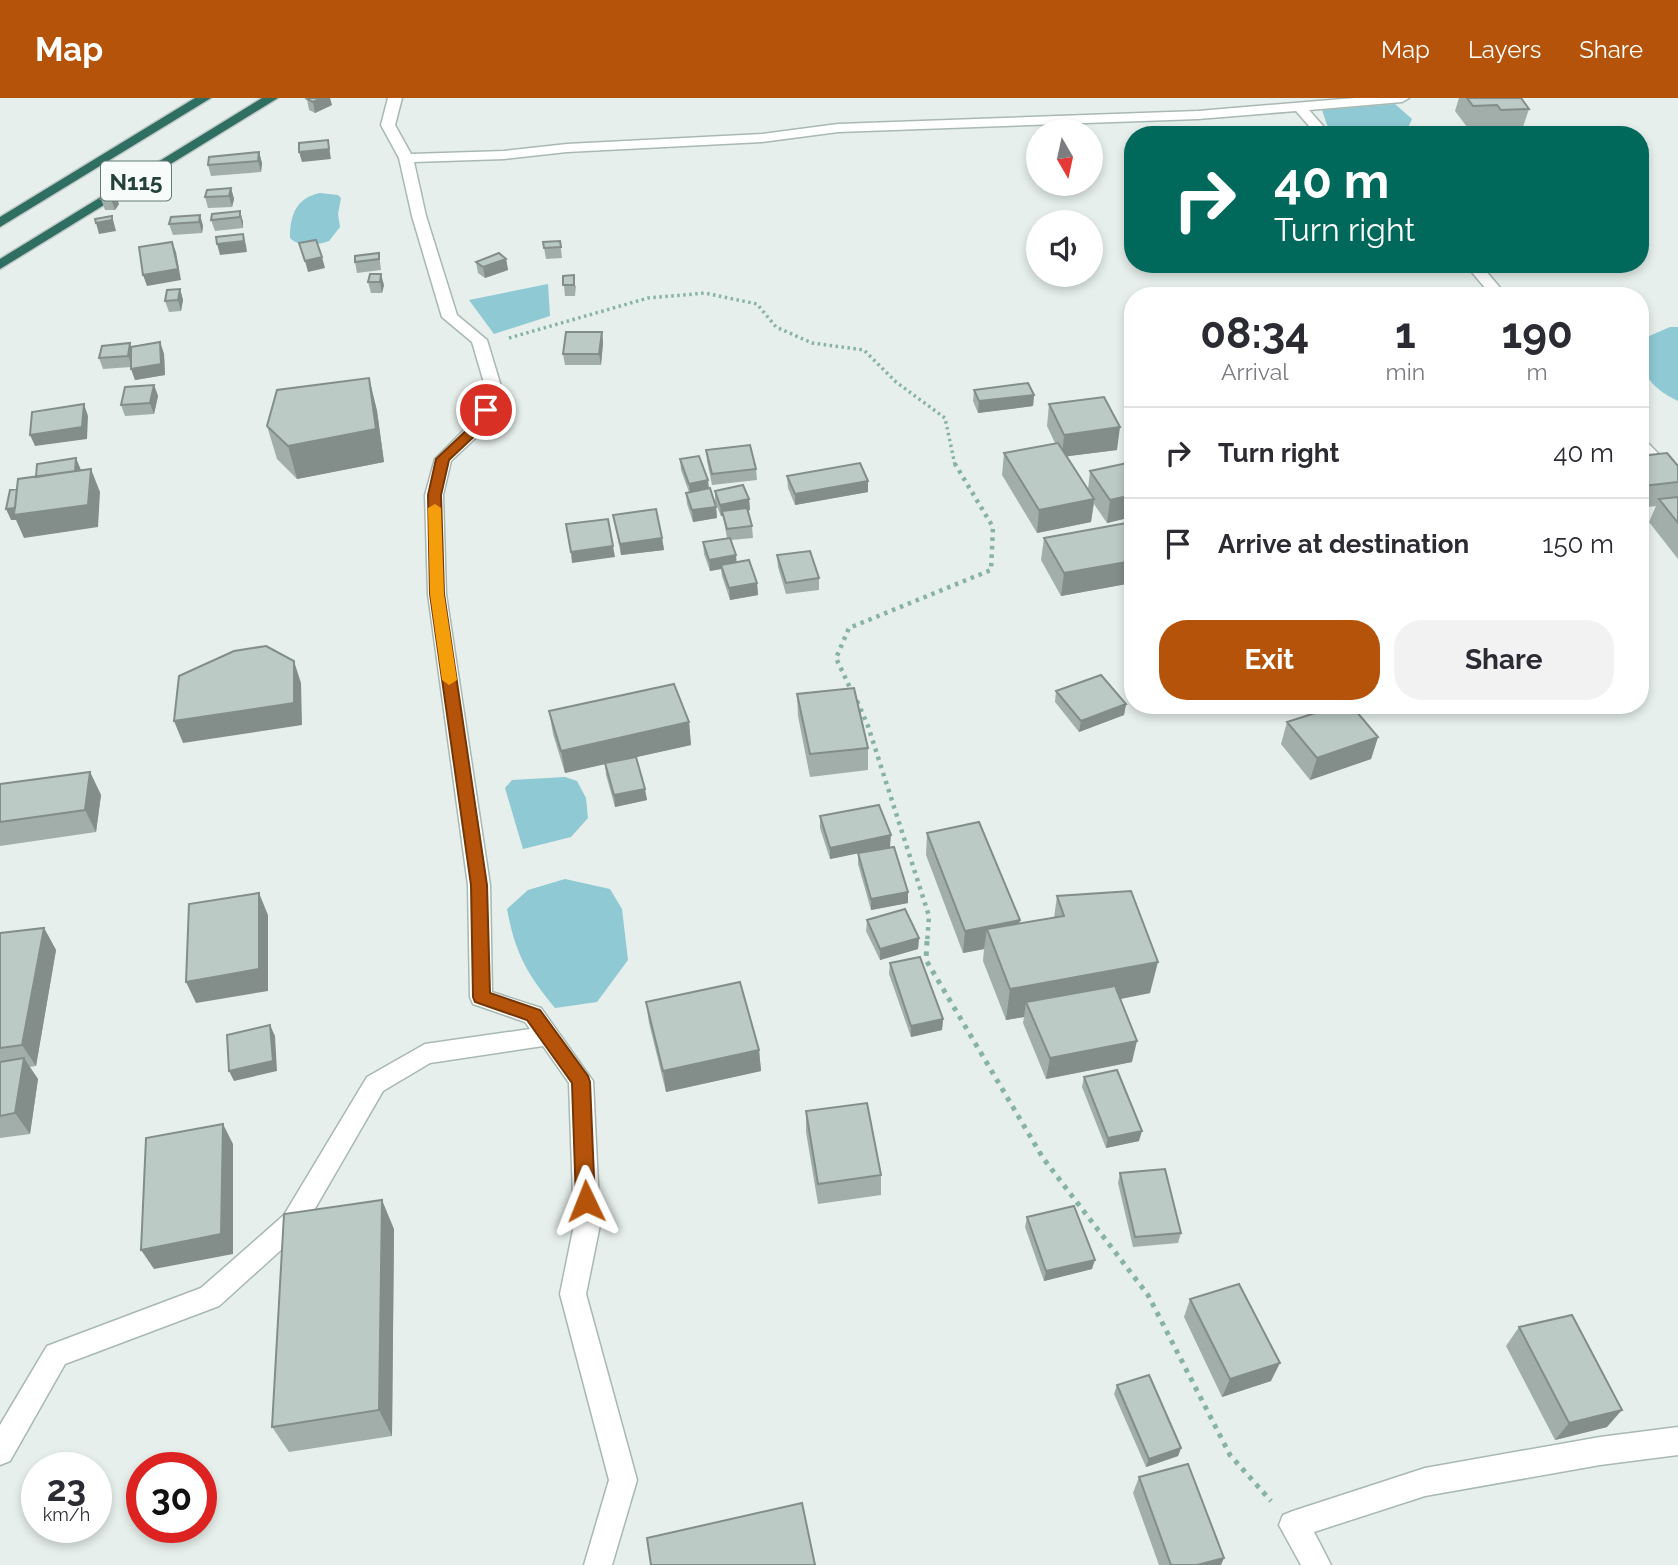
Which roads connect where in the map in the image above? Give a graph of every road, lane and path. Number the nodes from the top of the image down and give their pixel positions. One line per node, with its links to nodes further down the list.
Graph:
1 (204, 98): 8 (highway, N115)
2 (271, 98): 9 (highway, N115)
3 (395, 98): 7 (street)
4 (1402, 98): 5 (street)
5 (1300, 107): 6 (street); 7 (street)
6 (1316, 126)
7 (406, 158): 12 (street)
8 (0, 223)
9 (0, 265)
10 (1480, 273): 11 (street)
11 (1492, 287)
12 (482, 348): 15 (street); 18 (path)
13 (1649, 454): 14 (street)
14 (1678, 484)
15 (548, 1036): 17 (street); 19 (street)
16 (1678, 1441): 18 (street)
17 (0, 1451)
18 (1293, 1525): 20 (street)
19 (598, 1565)
20 (1317, 1565)

